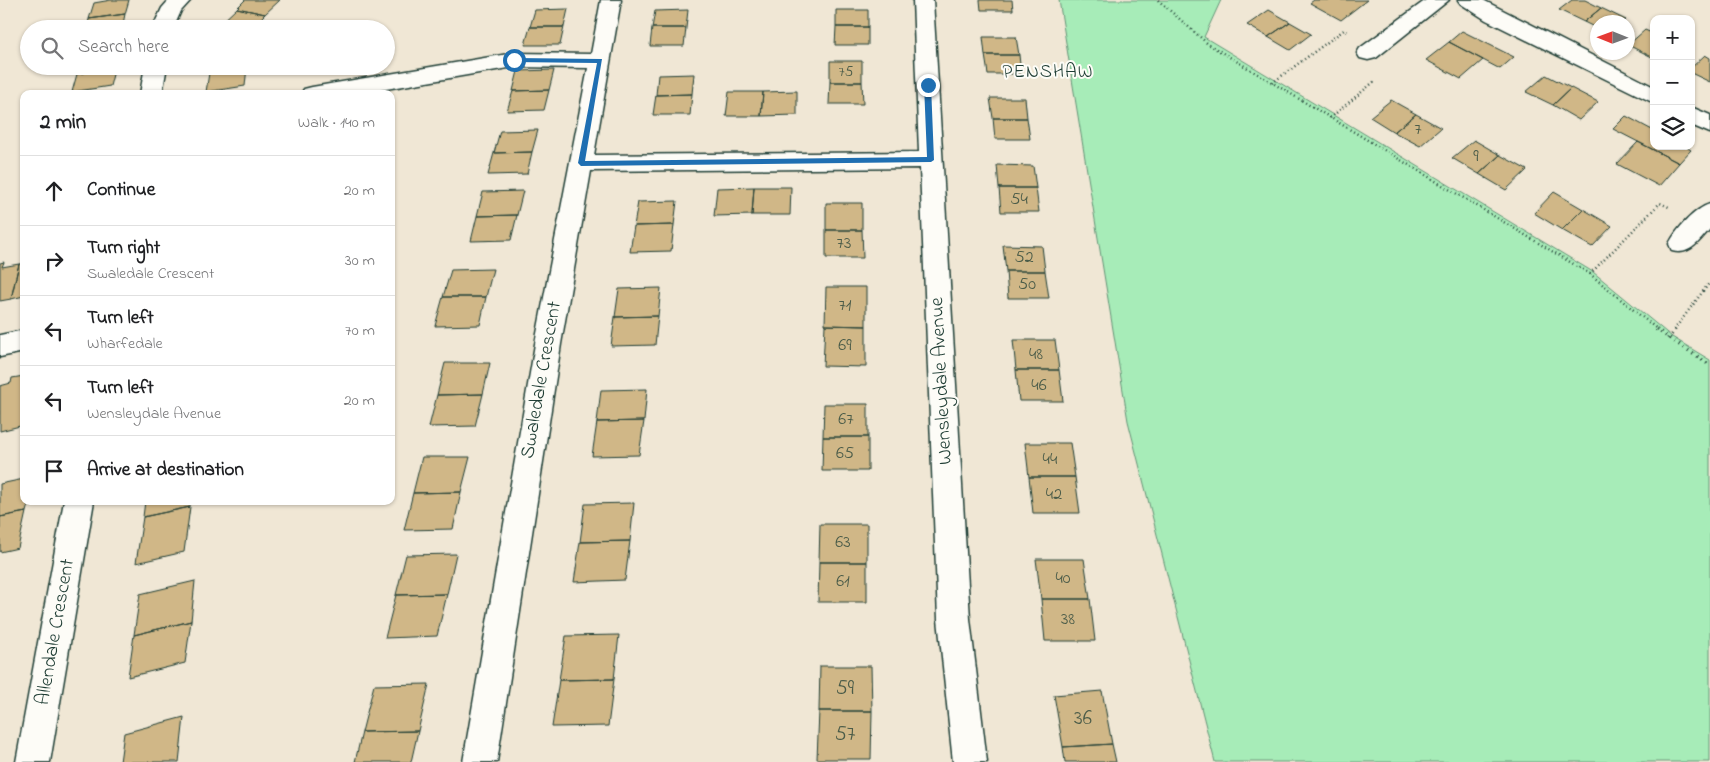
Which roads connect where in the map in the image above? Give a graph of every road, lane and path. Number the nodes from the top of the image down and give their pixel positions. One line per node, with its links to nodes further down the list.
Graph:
1 (181, 0): 7 (street)
2 (611, 0): 10 (street, Swaledale Crescent)
3 (923, 0): 20 (street, Wensleydale Avenue)
4 (1158, 0): 13 (path)
5 (1439, 0): 9 (street)
6 (1468, 0): 16 (street)
7 (166, 20)
8 (1339, 34): 13 (path)
9 (1368, 52)
10 (600, 61): 15 (street); 21 (street, Swaledale Crescent)
11 (154, 75): 14 (street)
12 (1379, 78): 18 (path)
13 (1272, 83): 18 (path)
14 (152, 90)
15 (336, 90)
16 (1650, 94)
17 (1695, 117): 19 (street)
18 (1330, 118): 25 (path)
19 (1710, 125)
20 (931, 160): 21 (street); 34 (street, Wensleydale Avenue)
21 (581, 163): 33 (street, Swaledale Crescent)
22 (1660, 203): 25 (path)
23 (1710, 213): 24 (street)
24 (1681, 244)
25 (1590, 274): 27 (path)
26 (1710, 282): 27 (path)
27 (1668, 339): 30 (path)
28 (20, 342): 29 (street)
29 (0, 346)
30 (1710, 365)
31 (78, 505): 32 (street, Allendale Crescent)
32 (33, 762)
33 (480, 762)
34 (970, 762)

